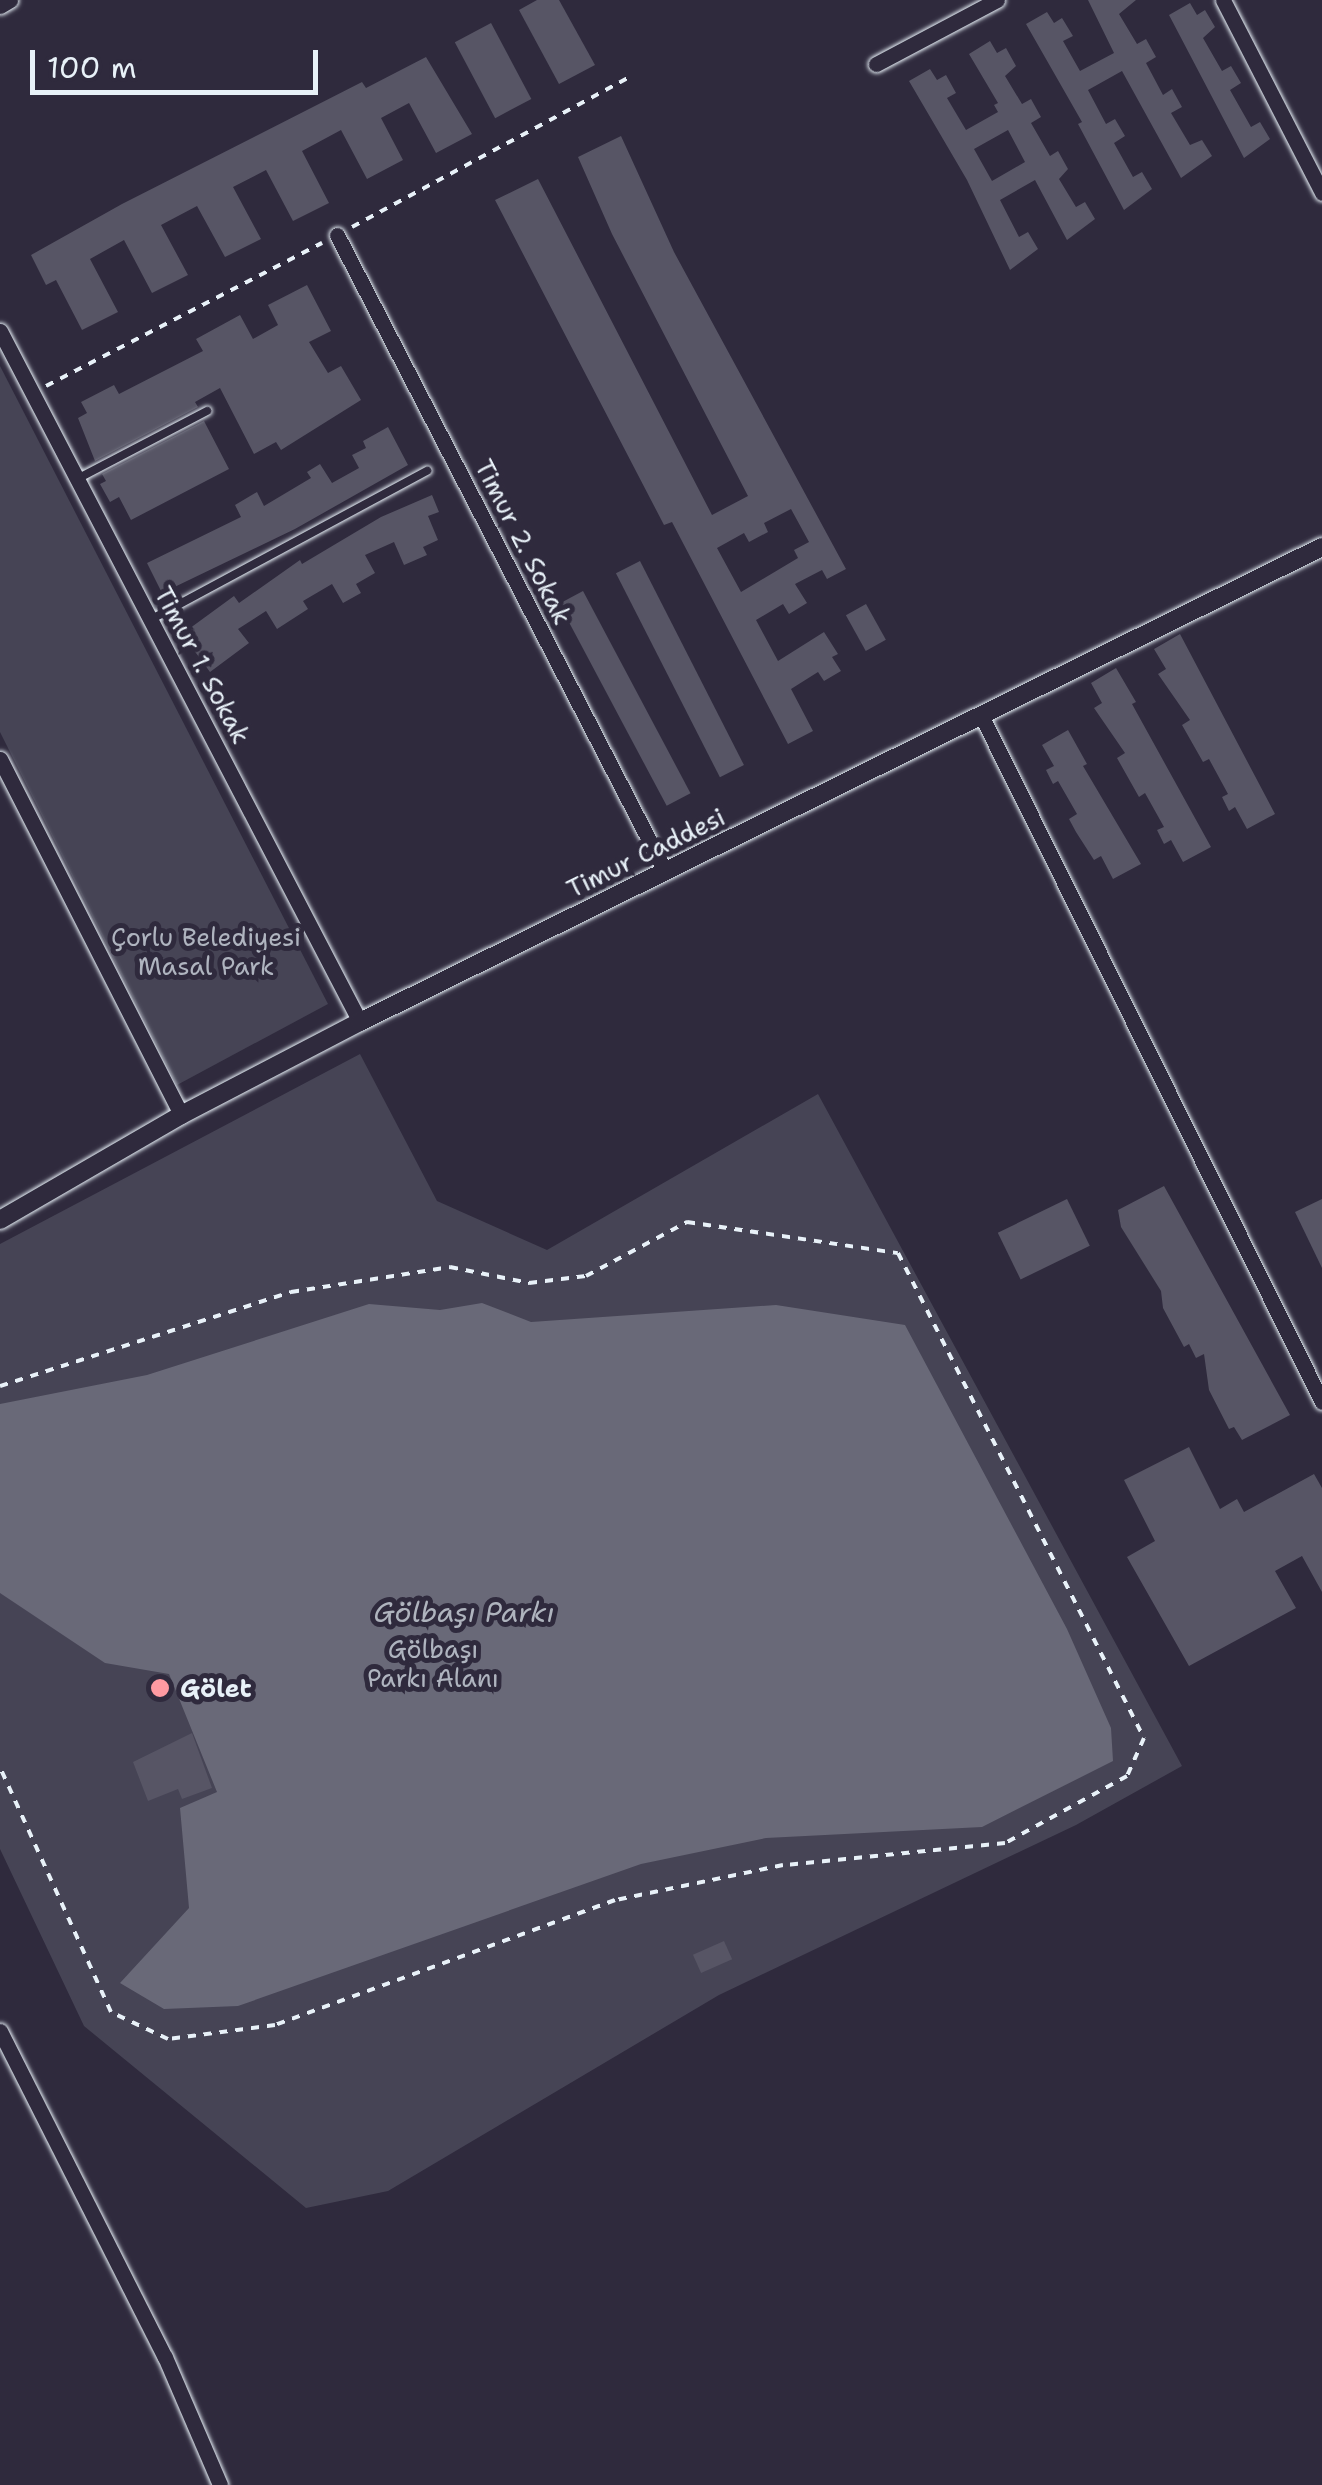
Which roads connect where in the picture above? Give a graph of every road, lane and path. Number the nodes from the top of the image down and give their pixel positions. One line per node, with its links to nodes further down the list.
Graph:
1 (10, 0): 4 (street)
2 (998, 0): 5 (street)
3 (1223, 0): 6 (street)
4 (0, 6)
5 (876, 64)
6 (1322, 192)
7 (338, 235): 16 (street, Timur 2. Sokak)
8 (0, 331): 11 (street, Timur 1. Sokak)
9 (207, 411): 11 (lane)
10 (426, 471): 13 (lane)
11 (77, 480): 13 (street, Timur 1. Sokak)
12 (1322, 547): 14 (street, Timur Caddesi)
13 (150, 620): 17 (street, Timur 1. Sokak)
14 (982, 715): 16 (street, Timur Caddesi); 21 (street)
15 (0, 759): 18 (street)
16 (665, 871): 17 (street, Timur Caddesi)
17 (360, 1022): 18 (street, Timur Caddesi)
18 (181, 1115): 19 (street, Timur Caddesi)
19 (0, 1220)
20 (0, 1386): 22 (path)
21 (1322, 1402)
22 (0, 1767)
23 (0, 2031): 24 (street)
24 (220, 2485)

